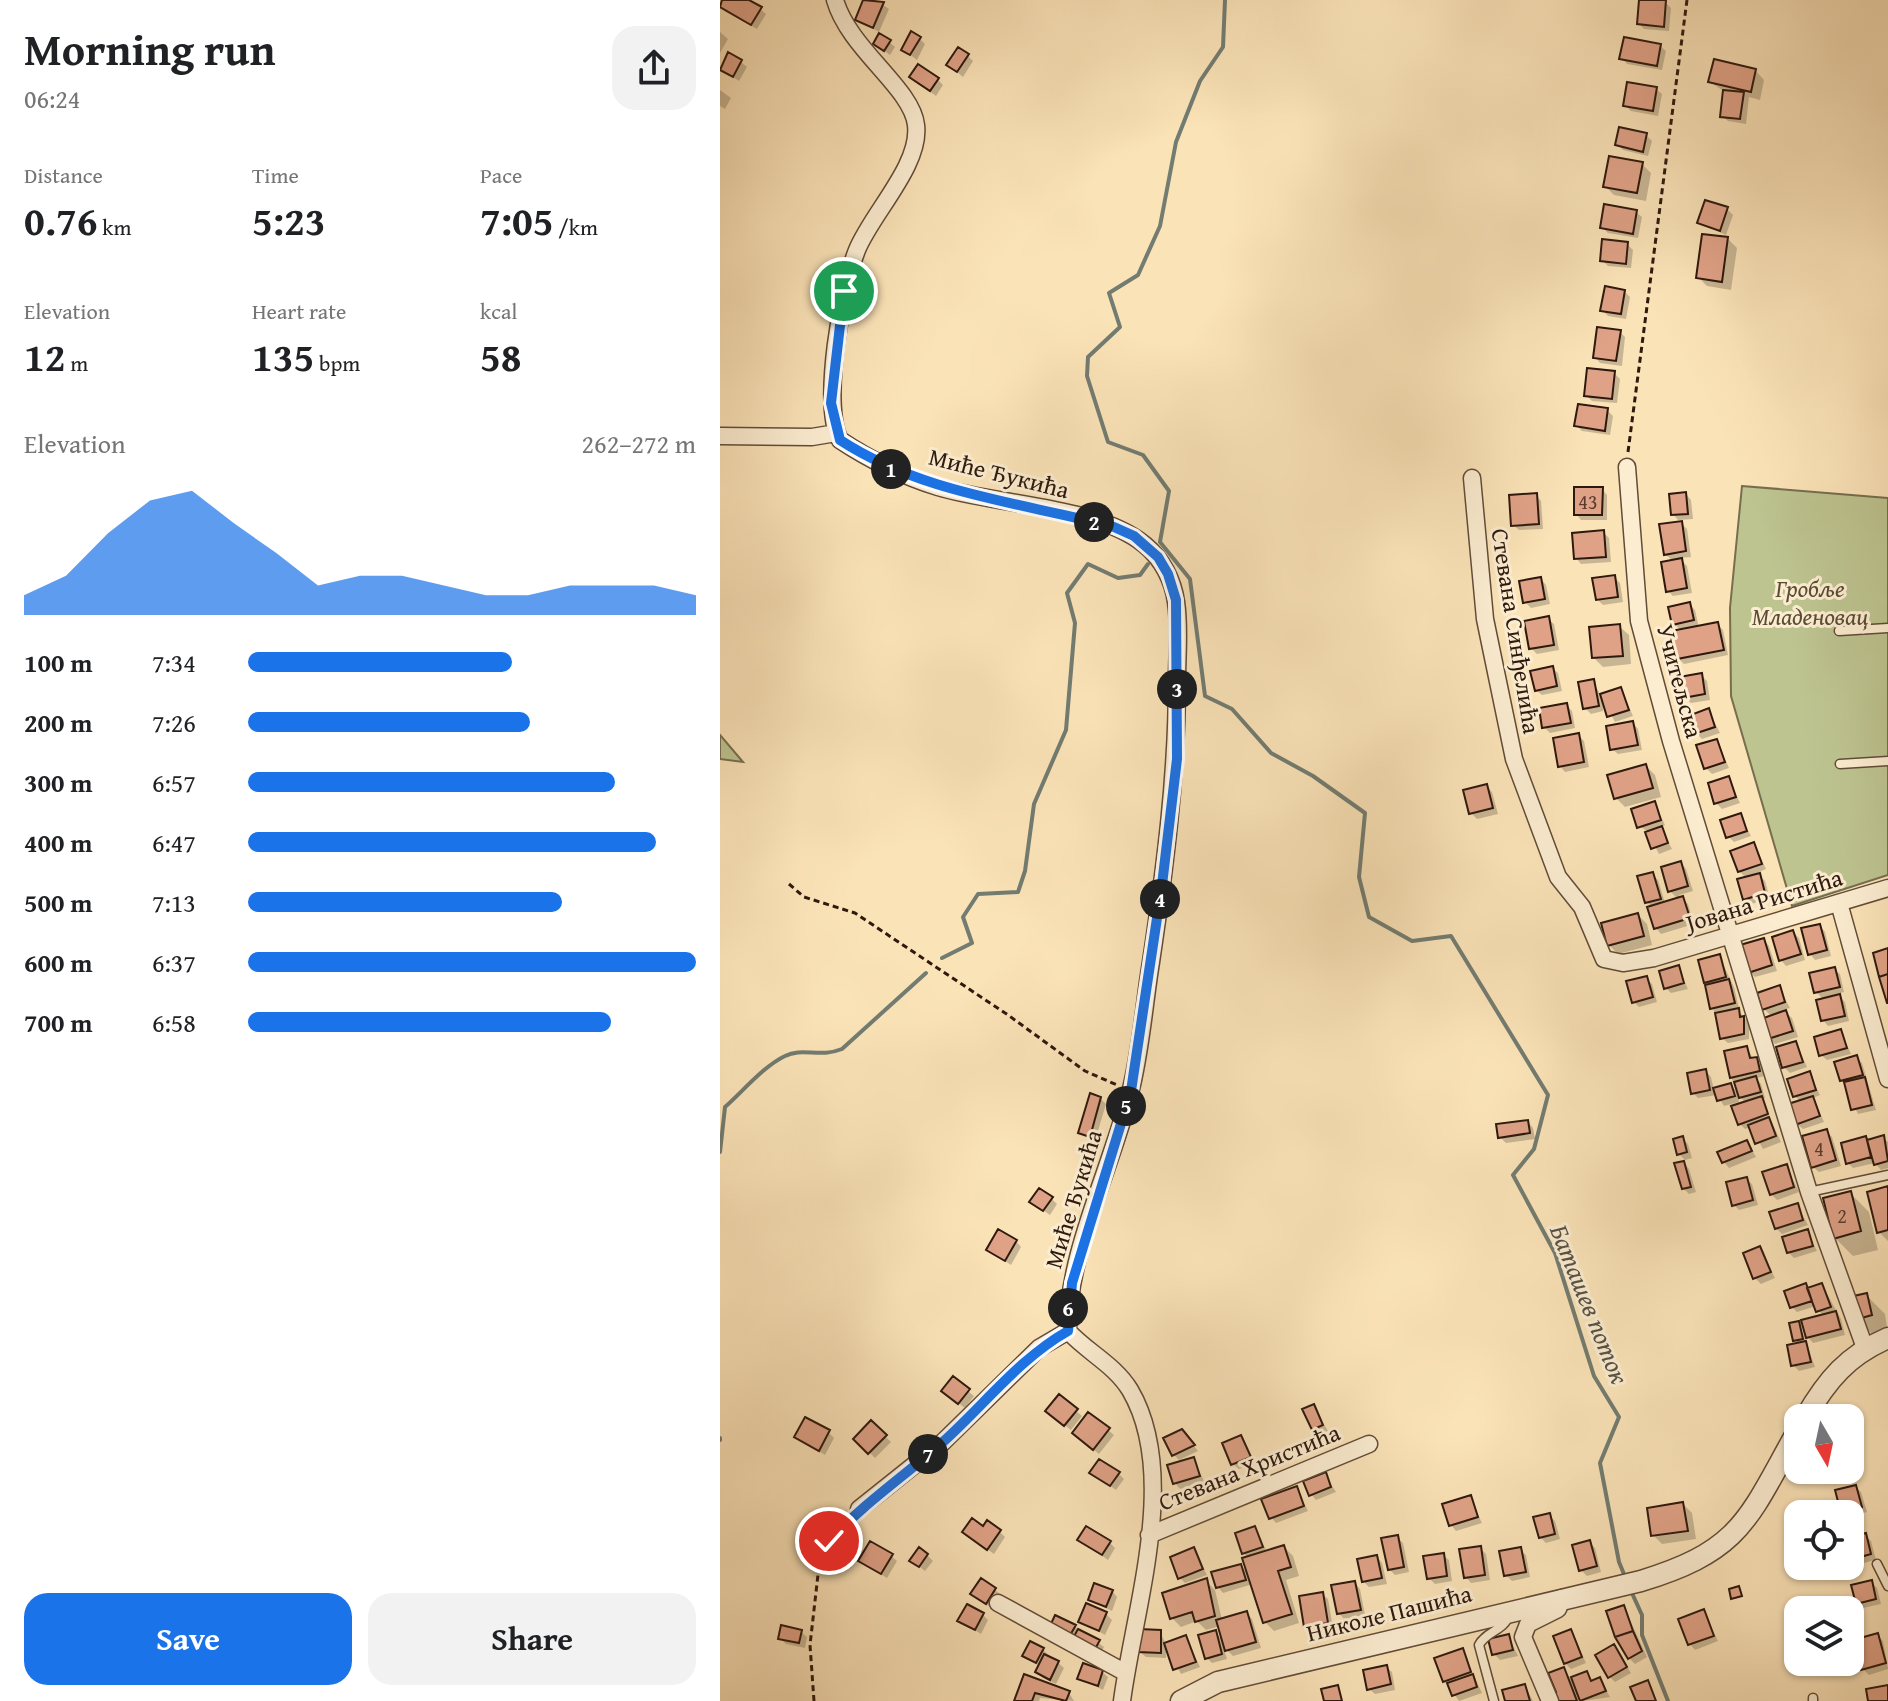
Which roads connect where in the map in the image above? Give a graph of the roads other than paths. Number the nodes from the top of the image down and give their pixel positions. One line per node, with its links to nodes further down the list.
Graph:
1 (835, 0): 2 (street)
2 (836, 433): 3 (street); 17 (street, Миће Ђукића)
3 (720, 436)
4 (1627, 467): 12 (street, Учитељска)
5 (1472, 478): 13 (street, Стевана Синђелића)
6 (1888, 628): 7 (lane)
7 (1839, 631)
8 (1888, 761): 9 (lane)
9 (1840, 764)
10 (1888, 888): 11 (street, Јована Ристића)
11 (1839, 903): 12 (street, Јована Ристића); 14 (street)
12 (1730, 934): 13 (street, Јована Ристића); 16 (street, Учитељска)
13 (1654, 958)
14 (1888, 1079)
15 (1888, 1175): 16 (lane)
16 (1809, 1192): 19 (street, Учитељска)
17 (1068, 1331): 23 (street); 24 (street)
18 (1888, 1338): 19 (street)
19 (1865, 1348): 20 (street)
20 (1814, 1404)
21 (1369, 1444): 24 (street, Стевана Христића)
22 (1784, 1454): 27 (street, Николе Пашића)
23 (859, 1509)
24 (1149, 1535): 30 (street)
25 (1877, 1564): 26 (lane)
26 (1888, 1586)
27 (1562, 1598): 29 (street, Николе Пашића); 34 (street)
28 (998, 1603): 30 (street)
29 (1510, 1610): 32 (street, Николе Пашића); 33 (lane)
30 (1126, 1673): 31 (street)
31 (1122, 1701)
32 (1181, 1701)
33 (1494, 1701)
34 (1550, 1701)

